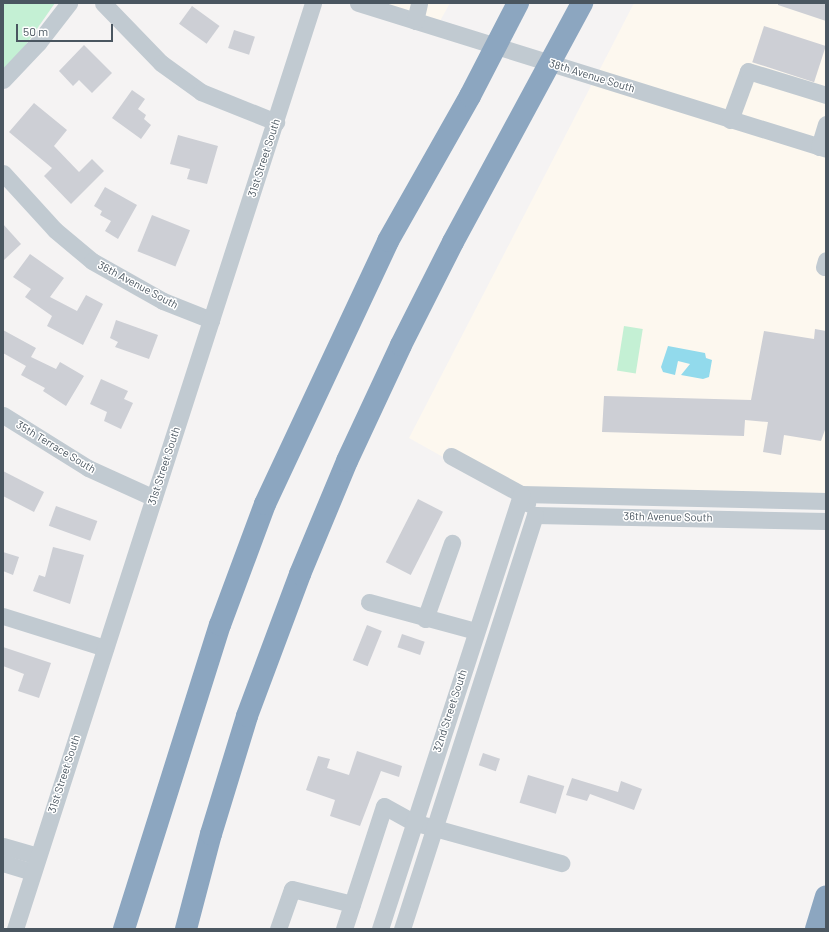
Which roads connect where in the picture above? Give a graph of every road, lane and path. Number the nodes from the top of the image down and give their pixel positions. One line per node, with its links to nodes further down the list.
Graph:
1 (68, 3): 9 (street)
2 (103, 3): 12 (street)
3 (313, 3): 12 (street, 31st Street South)
4 (358, 3): 8 (street, 38th Avenue South)
5 (419, 3): 8 (street)
6 (582, 3): 43 (highway)
7 (517, 7): 42 (highway)
8 (415, 21): 11 (street, 38th Avenue South)
9 (3, 80)
10 (826, 96): 11 (street)
11 (730, 120): 14 (street, 38th Avenue South)
12 (276, 122): 16 (street, 31st Street South)
13 (826, 124): 14 (street)
14 (822, 148)
15 (3, 173): 16 (street, 36th Avenue South)
16 (210, 320): 21 (street, 31st Street South)
17 (3, 415): 21 (street, 35th Terrace South)
18 (451, 456): 19 (street, 36th Avenue South)
19 (521, 494): 20 (street, 36th Avenue South); 23 (street, 36th Avenue South); 30 (street, 32nd Street South)
20 (678, 497): 22 (street, 36th Avenue South); 24 (street)
21 (154, 498): 31 (street, 31st Street South)
22 (826, 501)
23 (535, 515): 24 (street, 36th Avenue South); 33 (street, 32nd Street South)
24 (681, 516): 25 (street, 36th Avenue South)
25 (826, 520)
26 (452, 543): 29 (street)
27 (369, 602): 29 (street)
28 (3, 616): 31 (street)
29 (425, 619): 30 (street)
30 (476, 631): 32 (street, 32nd Street South)
31 (105, 648): 35 (street, 31st Street South)
32 (413, 822): 33 (street); 40 (street); 46 (street, 32nd Street South)
33 (435, 828): 36 (street); 47 (street, 32nd Street South)
34 (3, 846): 35 (street)
35 (38, 856): 38 (street, 31st Street South)
36 (561, 863)
37 (3, 864): 38 (street)
38 (33, 872): 41 (street, 31st Street South)
39 (826, 897): 48 (highway)
40 (352, 904): 44 (street); 45 (street)
41 (15, 929)
42 (124, 929)
43 (186, 929)
44 (278, 929)
45 (344, 929)
46 (380, 929)
47 (402, 929)
48 (816, 929)

